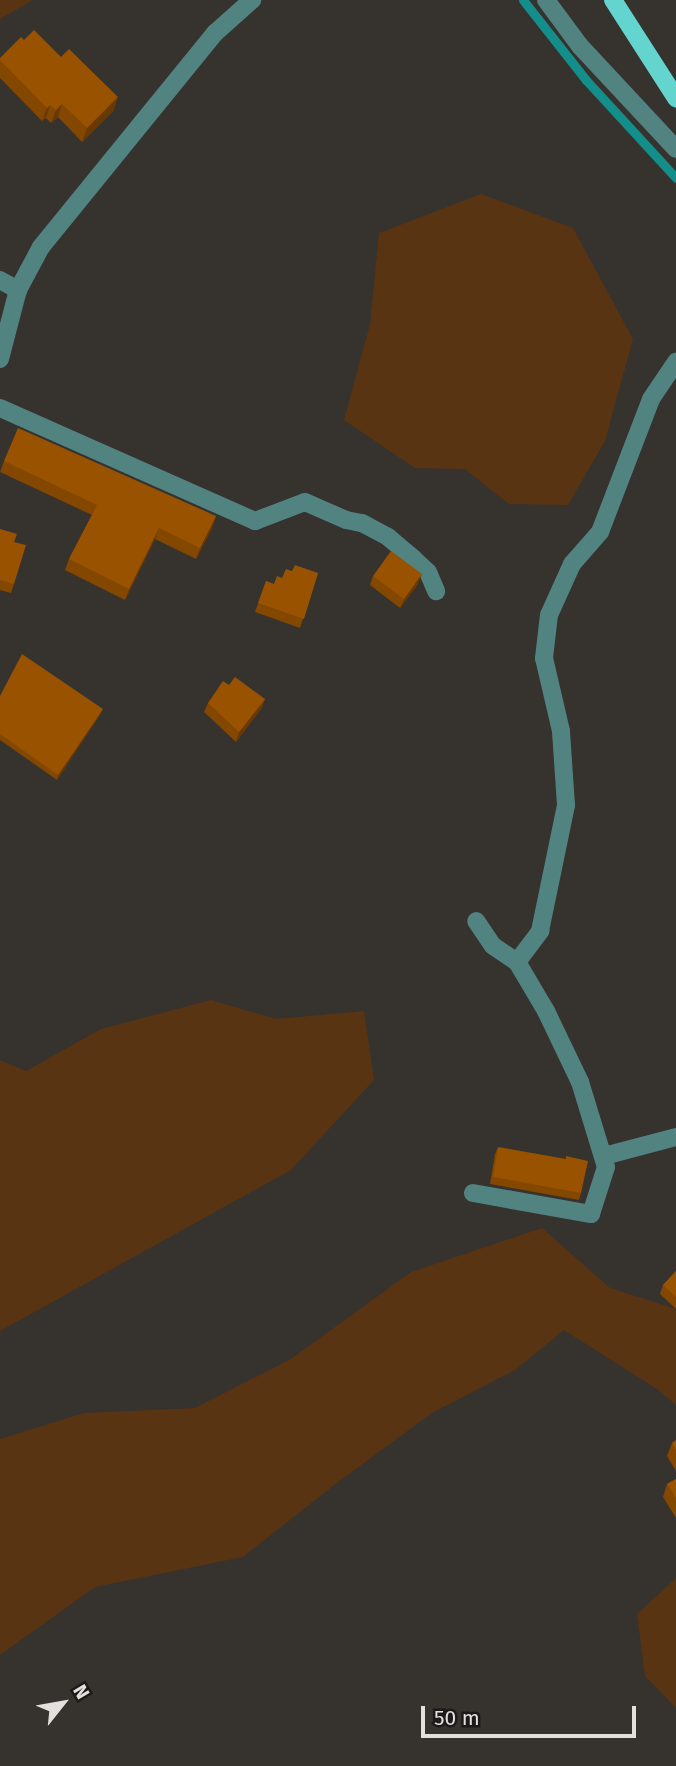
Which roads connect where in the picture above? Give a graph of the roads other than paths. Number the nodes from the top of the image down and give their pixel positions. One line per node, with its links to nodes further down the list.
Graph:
1 (252, 0): 7 (street)
2 (546, 0): 5 (street)
3 (613, 0): 4 (main road)
4 (676, 98)
5 (676, 149)
6 (0, 280): 7 (street)
7 (18, 290): 8 (street)
8 (0, 359)
9 (676, 362): 13 (street)
10 (0, 408): 11 (street)
11 (436, 591)
12 (476, 921): 13 (street)
13 (517, 962): 15 (street)
14 (676, 1137): 15 (street)
15 (604, 1156): 16 (street)
16 (473, 1193)

